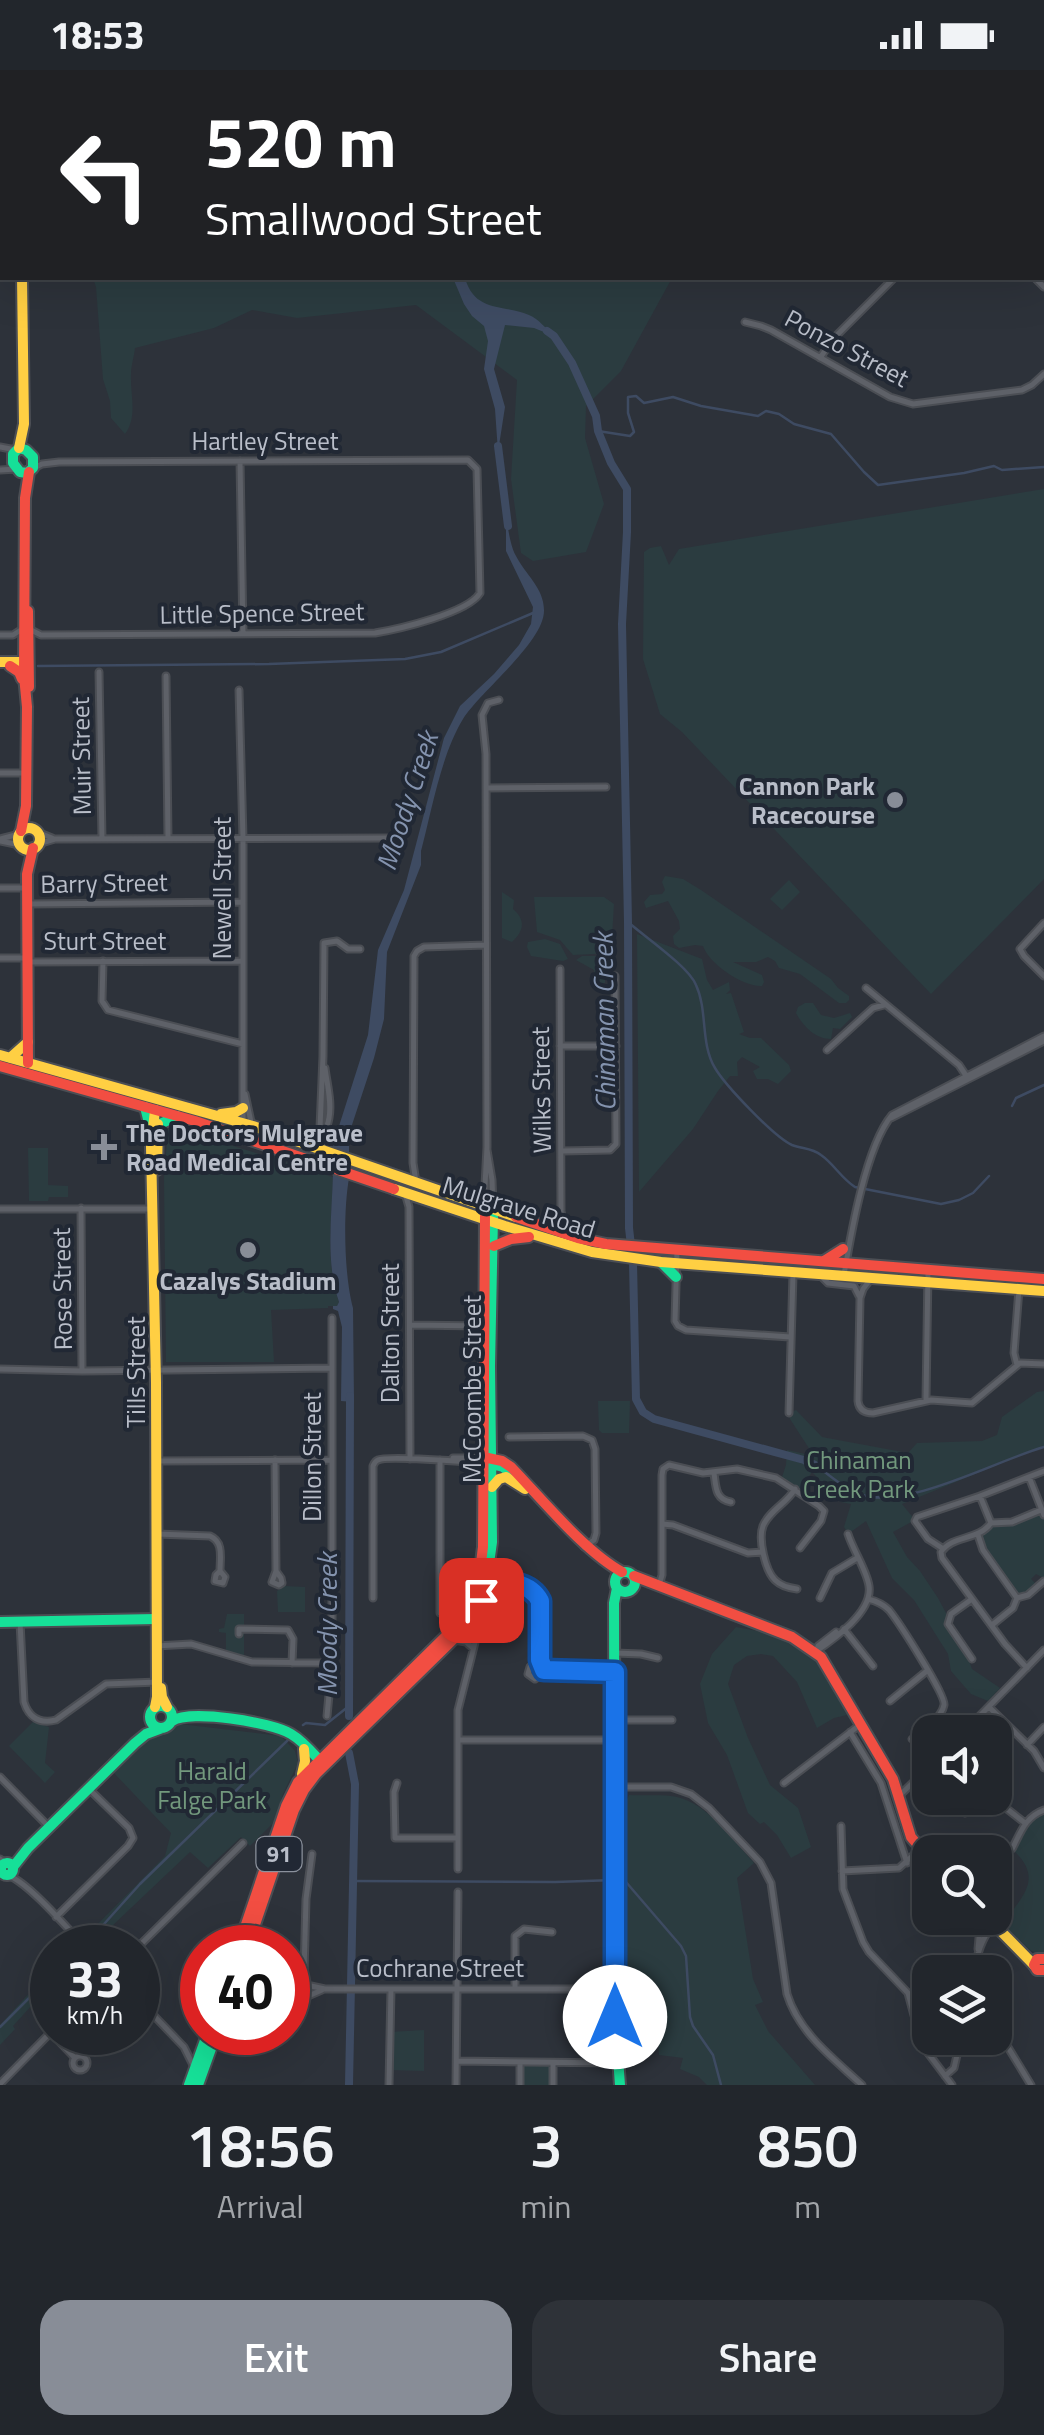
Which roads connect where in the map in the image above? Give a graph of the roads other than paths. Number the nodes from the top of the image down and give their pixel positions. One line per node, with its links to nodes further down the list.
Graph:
1 (23, 280): 7 (main road)
2 (885, 282): 4 (street)
3 (745, 322): 4 (street, Ponzo Street)
4 (820, 358): 5 (street, Ponzo Street)
5 (1044, 374)
6 (0, 449): 7 (street, Hartley Street)
7 (22, 461): 8 (street, Hartley Street); 8 (street, Hartley Street); 10 (street, Hartley Street); 15 (main road)
8 (59, 462): 9 (street, Hartley Street)
9 (240, 462): 11 (street, Hartley Street); 12 (street)
10 (0, 468)
11 (477, 599): 12 (street, Little Spence Street)
12 (243, 633): 15 (street, Little Spence Street)
13 (0, 635): 14 (street)
14 (13, 635): 15 (street, Little Spence Street); 15 (street)
15 (27, 650): 16 (main road); 20 (main road); 22 (main road)
16 (3, 664): 20 (main road)
17 (100, 672): 32 (street, Muir Street)
18 (166, 676): 27 (street)
19 (239, 690): 28 (street, Newell Street)
20 (25, 693): 22 (main road)
21 (499, 700): 26 (street, McCoombe Street)
22 (26, 707): 23 (main road)
23 (26, 772): 24 (street); 30 (main road)
24 (0, 773)
25 (606, 786): 26 (street)
26 (486, 788): 39 (street, McCoombe Street)
27 (168, 838): 28 (street); 32 (street)
28 (243, 838): 29 (street); 36 (street, Newell Street)
29 (396, 838)
30 (28, 839): 31 (street); 31 (street); 33 (street); 35 (main road)
31 (55, 839): 32 (street)
32 (102, 839)
33 (0, 840)
34 (0, 888): 35 (street)
35 (27, 888): 37 (main road)
36 (243, 902): 37 (street, Barry Street); 44 (street, Newell Street)
37 (26, 904): 42 (main road)
38 (1044, 923): 47 (street)
39 (486, 945): 71 (street); 77 (street, McCoombe Street)
40 (360, 949): 64 (street)
41 (0, 958): 42 (street, Sturt Street)
42 (27, 960): 43 (street, Sturt Street); 51 (main road)
43 (103, 961): 44 (street, Sturt Street); 52 (street)
44 (243, 961): 52 (street, Newell Street)
45 (560, 968): 53 (street, Wilks Street)
46 (615, 976): 54 (street)
47 (1044, 976)
48 (866, 988): 49 (street)
49 (887, 1005): 55 (street); 58 (street)
50 (1044, 1038): 58 (street)
51 (28, 1042): 56 (main road); 57 (main road)
52 (244, 1044): 59 (street, Newell Street)
53 (560, 1046): 54 (street); 70 (street, Wilks Street)
54 (616, 1046): 70 (street)
55 (827, 1050)
56 (3, 1063): 57 (main road, Mulgrave Road)
57 (27, 1068): 60 (main road, Mulgrave Road)
58 (966, 1077): 86 (street)
59 (244, 1086): 61 (street, Newell Street); 65 (street, Newell Street)
60 (156, 1106): 62 (main road, Mulgrave Road); 63 (main road, Mulgrave Road); 66 (main road, Tills Street)
61 (243, 1108): 62 (main road); 65 (street, Newell Street)
62 (216, 1115): 65 (main road, Mulgrave Road)
63 (177, 1116): 66 (main road); 67 (main road, Mulgrave Road)
64 (324, 1122): 68 (street); 69 (street)
65 (248, 1124): 67 (main road); 68 (main road, Mulgrave Road)
66 (155, 1128): 80 (main road, Tills Street)
67 (243, 1136): 74 (main road, Mulgrave Road)
68 (300, 1141): 69 (main road, Mulgrave Road)
69 (324, 1150): 72 (main road, Mulgrave Road)
70 (562, 1151): 81 (street, Wilks Street)
71 (413, 1163): 72 (street); 73 (street)
72 (399, 1176): 73 (main road, Mulgrave Road)
73 (416, 1182): 77 (main road, Mulgrave Road)
74 (404, 1192): 75 (main road, Mulgrave Road); 76 (street, Dalton Street)
75 (420, 1197): 76 (street); 82 (main road, Mulgrave Road)
76 (409, 1207): 102 (street, Dalton Street)
77 (488, 1207): 82 (main road, McCoombe Street / 91); 83 (main road, Mulgrave Road)
78 (80, 1208): 79 (street); 80 (street); 110 (street, Rose Street)
79 (0, 1209)
80 (154, 1210): 109 (main road, Tills Street)
81 (562, 1211): 83 (street); 84 (street, Wilks Street)
82 (484, 1219): 83 (main road, Mulgrave Road); 85 (main road, McCoombe Street / 91); 103 (main road, McCoombe Street / 91)
83 (544, 1232): 84 (main road, Mulgrave Road); 85 (main road); 87 (main road, Mulgrave Road)
84 (564, 1234): 87 (main road, Mulgrave Road)
85 (494, 1246): 112 (main road, McCoombe Street / 91)
86 (847, 1246): 90 (main road); 91 (main road); 92 (street)
87 (632, 1253): 88 (main road, Mulgrave Road); 89 (main road, Mulgrave Road)
88 (676, 1257): 89 (main road, Mulgrave Road); 91 (main road, Mulgrave Road); 93 (main road, Mulgrave Road); 95 (street)
89 (660, 1262): 95 (main road)
90 (863, 1265): 92 (main road, Mulgrave Road); 94 (main road, Mulgrave Road)
91 (821, 1268): 92 (main road, Mulgrave Road); 93 (main road, Mulgrave Road); 100 (street)
92 (842, 1269): 96 (main road, Mulgrave Road)
93 (793, 1271): 104 (street)
94 (928, 1276): 96 (main road, Mulgrave Road); 97 (main road, Mulgrave Road); 98 (main road, Mulgrave Road); 111 (street)
95 (676, 1277): 104 (street)
96 (872, 1278): 100 (street)
97 (1044, 1279)
98 (1019, 1289): 99 (main road, Mulgrave Road); 106 (street)
99 (1044, 1291)
100 (860, 1298): 111 (street)
101 (332, 1318): 107 (street, Dillon Street)
102 (409, 1326): 103 (street); 118 (street, Dalton Street)
103 (482, 1326): 115 (main road, McCoombe Street / 91)
104 (790, 1336): 113 (street)
105 (1044, 1364): 106 (street)
106 (1017, 1365): 111 (street)
107 (332, 1368): 109 (street); 120 (street, Dillon Street)
108 (0, 1369): 110 (street)
109 (156, 1370): 110 (street); 119 (main road, Tills Street)
110 (82, 1371)
111 (926, 1400)
112 (490, 1408): 122 (main road, McCoombe Street / 91); 124 (main road)
113 (790, 1413)
114 (509, 1436): 140 (street)
115 (484, 1444): 116 (street); 122 (main road, McCoombe Street / 91)
116 (457, 1458): 121 (street); 122 (street)
117 (275, 1459): 119 (street); 120 (street); 147 (street)
118 (410, 1459): 121 (street); 154 (street)
119 (156, 1460): 137 (main road, Tills Street)
120 (332, 1460): 178 (street, Dillon Street)
121 (440, 1460): 123 (street); 160 (street)
122 (487, 1461): 123 (street); 124 (main road); 128 (main road); 129 (main road, McCoombe Street / 91)
123 (466, 1462): 129 (street)
124 (512, 1466): 128 (main road)
125 (1044, 1471): 127 (street)
126 (714, 1473): 130 (street); 133 (street); 136 (street)
127 (1029, 1477): 131 (street); 134 (street)
128 (524, 1482): 132 (main road)
129 (488, 1489): 132 (main road); 145 (main road, McCoombe Street / 91); 165 (main road, McCoombe Street / 91)
130 (795, 1489): 141 (street); 143 (street)
131 (980, 1496): 135 (street); 142 (street)
132 (542, 1500): 140 (main road)
133 (732, 1502)
134 (1042, 1512): 135 (street)
135 (991, 1523): 139 (street)
136 (662, 1524): 143 (street); 152 (street)
137 (156, 1534): 146 (street); 161 (main road, Tills Street)
138 (848, 1534): 144 (street)
139 (978, 1535): 142 (street); 157 (street)
140 (587, 1545): 150 (main road)
141 (800, 1548)
142 (942, 1548): 156 (street)
143 (763, 1552): 153 (street)
144 (856, 1558): 155 (street); 158 (street)
145 (489, 1570): 148 (street); 151 (main road, McCoombe Street / 91)
146 (220, 1571)
147 (276, 1571)
148 (504, 1581): 151 (street); 175 (street)
149 (1044, 1581): 157 (street)
150 (625, 1583): 152 (main road); 173 (main road)
151 (486, 1585): 165 (main road, McCoombe Street / 91)
152 (659, 1586): 172 (main road)
153 (798, 1588)
154 (373, 1598)
155 (820, 1598)
156 (972, 1598): 164 (street); 176 (street)
157 (1017, 1598): 164 (street)
158 (868, 1599): 166 (street); 181 (street)
159 (485, 1603): 169 (street)
160 (440, 1613)
161 (157, 1621): 163 (main road); 170 (main road, Tills Street)
162 (0, 1622): 163 (main road)
163 (20, 1622): 184 (street)
164 (992, 1625): 180 (street)
165 (462, 1626): 168 (main road, 91); 169 (street); 200 (main road, 91)
166 (844, 1628): 172 (street); 179 (street)
167 (239, 1629): 177 (street)
168 (454, 1640): 169 (street); 203 (main road, 91)
169 (474, 1642): 198 (street)
170 (158, 1646): 177 (street); 184 (main road, Tills Street)
171 (1044, 1650): 180 (street)
172 (816, 1652): 194 (main road)
173 (615, 1653): 174 (street); 183 (main road)
174 (658, 1658)
175 (540, 1660): 182 (street); 182 (street)
176 (972, 1660)
177 (292, 1663): 178 (street)
178 (332, 1663): 190 (street, Dillon Street)
179 (872, 1666)
180 (1027, 1668): 186 (street)
181 (928, 1670): 185 (street); 187 (street)
182 (547, 1671): 183 (street)
183 (615, 1672): 191 (main road)
184 (159, 1682): 189 (main road, Tills Street)
185 (890, 1702)
186 (990, 1708): 188 (street); 201 (street)
187 (937, 1715)
188 (982, 1715)
189 (163, 1716): 193 (main road); 211 (main road)
190 (327, 1716)
191 (615, 1720): 192 (street); 199 (main road)
192 (672, 1720)
193 (262, 1724): 195 (main road); 202 (main road)
194 (861, 1724): 197 (street); 212 (main road)
195 (277, 1726): 200 (main road); 203 (main road)
196 (1044, 1727): 201 (street)
197 (850, 1732): 208 (street); 224 (street)
198 (458, 1740): 199 (street); 219 (street)
199 (615, 1740): 210 (main road)
200 (337, 1743): 203 (main road, 91)
201 (1027, 1745): 204 (street)
202 (304, 1750): 203 (main road); 206 (main road)
203 (320, 1763): 206 (main road, 91); 233 (main road, 91)
204 (1044, 1768)
205 (0, 1777): 217 (street)
206 (298, 1782): 232 (main road, 91)
207 (397, 1782): 219 (street)
208 (784, 1783)
209 (912, 1783): 212 (street)
210 (614, 1787): 243 (main road); 269 (street)
211 (88, 1788): 217 (main road); 229 (street)
212 (898, 1797): 218 (main road)
213 (1044, 1810): 215 (street)
214 (1012, 1813): 215 (street)
215 (1025, 1823): 221 (street)
216 (840, 1826): 227 (street)
217 (50, 1827): 225 (main road)
218 (912, 1837)
219 (458, 1838): 226 (street)
220 (243, 1844): 231 (street)
221 (1012, 1849)
222 (312, 1854): 234 (street)
223 (912, 1858): 224 (street)
224 (907, 1863): 227 (street)
225 (5, 1868): 229 (street)
226 (458, 1870)
227 (842, 1871): 260 (street)
228 (458, 1892): 240 (street)
229 (56, 1917): 230 (street)
230 (64, 1925)
231 (160, 1925)
232 (251, 1925)
233 (253, 1925)
234 (305, 1925)
235 (552, 1932): 241 (street)
236 (1005, 1935): 237 (main road)
237 (1041, 1966)
238 (310, 1986): 242 (street, Cochrane Street)
239 (391, 1988): 240 (street, Cochrane Street); 242 (street, Cochrane Street); 264 (street)
240 (458, 1988): 241 (street, Cochrane Street); 255 (street)
241 (515, 1988): 243 (street, Cochrane Street)
242 (325, 1989): 244 (street, Cochrane Street)
243 (615, 1989): 257 (main road)
244 (310, 1995)
245 (160, 2022): 246 (street)
246 (180, 2043)
247 (30, 2054): 261 (street)
248 (1012, 2054): 271 (street)
249 (72, 2055): 254 (street)
250 (188, 2055): 259 (street)
251 (200, 2055): 259 (main road)
252 (209, 2055): 263 (main road)
253 (958, 2055): 260 (street)
254 (75, 2058)
255 (457, 2062): 258 (street); 265 (street)
256 (552, 2063): 257 (street); 258 (street); 267 (street)
257 (618, 2063): 268 (main road)
258 (520, 2064): 266 (street)
259 (195, 2069): 262 (main road)
260 (946, 2076): 270 (street)
261 (0, 2084)
262 (189, 2085)
263 (198, 2085)
264 (388, 2085)
265 (456, 2085)
266 (520, 2085)
267 (553, 2085)
268 (620, 2085)
269 (862, 2085)
270 (952, 2085)
271 (1031, 2085)

